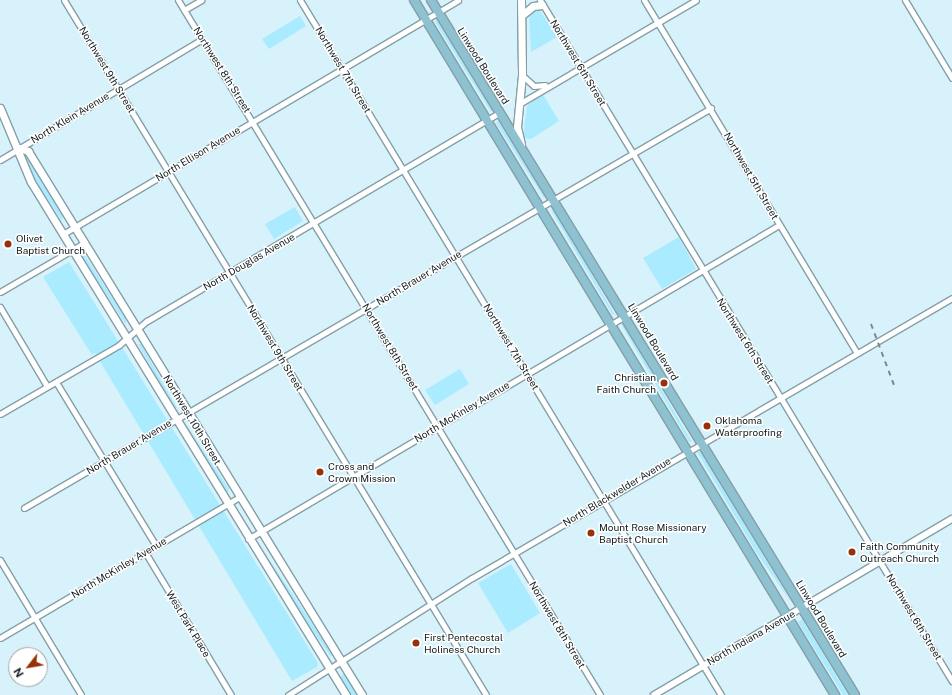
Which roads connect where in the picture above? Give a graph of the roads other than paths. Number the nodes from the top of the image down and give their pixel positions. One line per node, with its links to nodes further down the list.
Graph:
1 (64, 0): 25 (street, Northwest 9th Street)
2 (178, 0): 13 (street, Northwest 8th Street)
3 (201, 0): 13 (street)
4 (300, 0): 20 (street, Northwest 7th Street)
5 (414, 0): 16 (main road)
6 (431, 0): 14 (main road, Linwood Boulevard)
7 (458, 0): 14 (street, North Ellison Avenue)
8 (521, 0): 15 (main road)
9 (644, 0): 17 (street, Northwest 5th Street)
10 (696, 0): 17 (street)
11 (905, 0): 21 (street)
12 (541, 2): 15 (main road); 19 (street, Northwest 6th Street)
13 (184, 10): 18 (street, Northwest 8th Street)
14 (438, 12): 16 (street, North Ellison Avenue); 29 (main road, Linwood Boulevard)
15 (522, 15): 22 (main road)
16 (426, 20): 20 (street, North Ellison Avenue); 30 (main road)
17 (658, 22): 19 (street); 28 (street, Northwest 5th Street)
18 (202, 39): 25 (street, North Klein Avenue); 31 (street, Northwest 8th Street)
19 (580, 66): 24 (street); 34 (street, Northwest 6th Street)
20 (343, 69): 31 (street, North Ellison Avenue); 36 (street, Northwest 7th Street)
21 (950, 72): 23 (street)
22 (522, 75): 24 (street); 26 (main road)
23 (952, 78)
24 (550, 83): 26 (street)
25 (118, 89): 32 (street, North Klein Avenue); 37 (street, Northwest 9th Street)
26 (519, 104): 33 (main road)
27 (0, 108): 32 (main road, Northwest 10th Street)
28 (711, 108): 34 (street, North Brauer Avenue); 41 (street, Northwest 5th Street)
29 (500, 112): 30 (street, North Douglas Avenue); 33 (main road, Linwood Boulevard)
30 (487, 120): 36 (street, North Douglas Avenue); 39 (main road)
31 (253, 121): 37 (street, North Ellison Avenue); 40 (street, Northwest 8th Street)
32 (20, 148): 35 (street, North Klein Avenue); 42 (main road, Northwest 10th Street); 43 (main road, Northwest 10th Street)
33 (522, 149): 38 (main road, Linwood Boulevard)
34 (633, 154): 38 (street, North Brauer Avenue); 47 (street, Northwest 6th Street)
35 (0, 160)
36 (404, 170): 40 (street, North Douglas Avenue); 46 (street, Northwest 7th Street)
37 (168, 172): 42 (street, North Ellison Avenue); 48 (street, Northwest 9th Street)
38 (554, 201): 39 (street, North Brauer Avenue); 53 (main road, Linwood Boulevard)
39 (540, 208): 46 (street, North Brauer Avenue); 54 (main road)
40 (315, 223): 48 (street, North Douglas Avenue); 52 (street, Northwest 8th Street)
41 (779, 225): 47 (street, North McKinley Avenue); 57 (street, Northwest 5th Street)
42 (74, 227): 43 (street, North Ellison Avenue); 44 (main road, Northwest 10th Street)
43 (63, 234): 45 (main road, Northwest 10th Street)
44 (84, 243): 45 (street); 55 (main road, Northwest 10th Street)
45 (72, 250): 49 (street); 56 (main road, Northwest 10th Street)
46 (456, 256): 52 (street, North Brauer Avenue); 59 (street, Northwest 7th Street)
47 (700, 270): 53 (street, North McKinley Avenue); 62 (street, Northwest 6th Street)
48 (230, 273): 55 (street, North Douglas Avenue); 58 (street, Northwest 9th Street)
49 (0, 292)
50 (952, 298): 57 (street, North Blackwelder Avenue)
51 (0, 307): 61 (street)
52 (367, 310): 58 (street, North Brauer Avenue); 66 (street, Northwest 8th Street)
53 (625, 315): 54 (street, North McKinley Avenue); 67 (main road, Linwood Boulevard)
54 (610, 324): 59 (street, North McKinley Avenue); 68 (main road)
55 (137, 330): 56 (street, North Douglas Avenue); 63 (main road, Northwest 10th Street)
56 (126, 338): 60 (street, North Douglas Avenue); 65 (main road, Northwest 10th Street)
57 (857, 353): 62 (street, North Blackwelder Avenue)
58 (282, 360): 63 (street, North Brauer Avenue); 70 (street, Northwest 9th Street)
59 (527, 374): 66 (street, North McKinley Avenue); 72 (street, Northwest 7th Street)
60 (56, 382): 61 (street, North Douglas Avenue); 69 (street)
61 (47, 386): 64 (street, North Douglas Avenue)
62 (780, 396): 67 (street, North Blackwelder Avenue); 82 (street, Northwest 6th Street)
63 (188, 413): 65 (street, North Brauer Avenue); 71 (main road, Northwest 10th Street)
64 (0, 414)
65 (176, 419): 69 (street, North Brauer Avenue); 73 (main road, Northwest 10th Street)
66 (438, 426): 70 (street, North McKinley Avenue); 80 (street, Northwest 8th Street)
67 (703, 443): 68 (street, North Blackwelder Avenue); 84 (main road, Linwood Boulevard)
68 (688, 451): 72 (street, North Blackwelder Avenue); 85 (main road)
69 (104, 462): 74 (street, North Brauer Avenue); 78 (street)
70 (353, 476): 76 (street, North McKinley Avenue); 83 (street, Northwest 9th Street)
71 (239, 497): 73 (street, North McKinley Avenue); 76 (main road, Northwest 10th Street)
72 (604, 500): 80 (street, North Blackwelder Avenue); 89 (street, Northwest 7th Street)
73 (227, 504): 77 (main road, Northwest 10th Street); 78 (street, North McKinley Avenue)
74 (24, 508)
75 (952, 519): 82 (street, North Indiana Avenue)
76 (260, 532): 77 (street, North McKinley Avenue); 88 (main road, Northwest 10th Street)
77 (248, 539): 90 (main road, Northwest 10th Street)
78 (156, 546): 79 (street, North McKinley Avenue)
79 (145, 552): 86 (street, North McKinley Avenue); 93 (street, West Park Place)
80 (514, 553): 83 (street, North Blackwelder Avenue); 98 (street, Northwest 8th Street)
81 (0, 560): 86 (street)
82 (881, 563): 84 (street, North Indiana Avenue); 91 (street, Northwest 6th Street)
83 (430, 603): 88 (street, North Blackwelder Avenue); 97 (street, Northwest 9th Street)
84 (803, 608): 85 (street, North Indiana Avenue); 102 (main road, Linwood Boulevard)
85 (788, 616): 89 (street, North Indiana Avenue); 101 (main road)
86 (35, 618): 87 (street, North McKinley Avenue); 92 (street)
87 (0, 638)
88 (342, 661): 90 (street, North Blackwelder Avenue); 96 (main road, Northwest 10th Street)
89 (704, 665): 99 (street, North Indiana Avenue); 100 (street, Northwest 7th Street)
90 (331, 668): 94 (street, North Blackwelder Avenue); 95 (main road, Northwest 10th Street)
91 (952, 681)
92 (81, 695)
93 (231, 695)
94 (288, 695)
95 (346, 695)
96 (362, 695)
97 (486, 695)
98 (600, 695)
99 (654, 695)
100 (721, 695)
101 (835, 695)
102 (856, 695)

